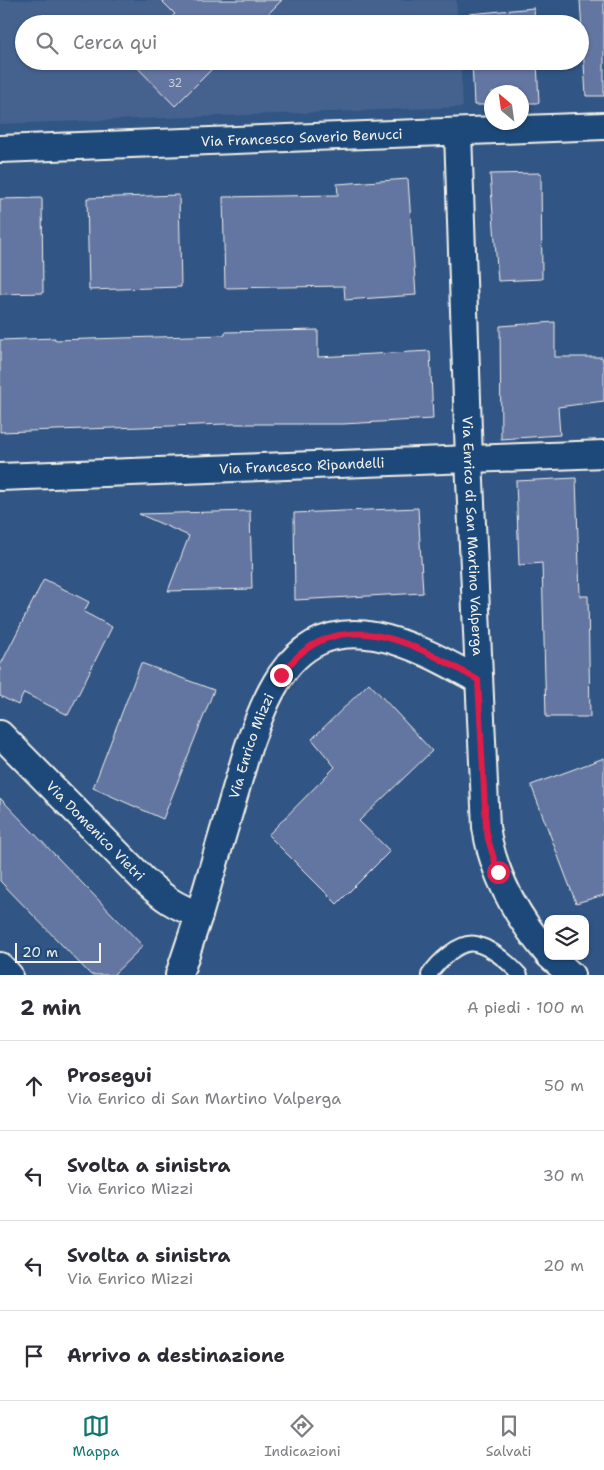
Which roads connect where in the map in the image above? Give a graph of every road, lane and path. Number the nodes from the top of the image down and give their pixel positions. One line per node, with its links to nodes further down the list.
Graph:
1 (604, 126): 2 (street, Via Francesco Saverio Benucci)
2 (458, 132): 3 (street, Via Francesco Saverio Benucci); 5 (street, Via Enrico di San Martino Valperga)
3 (0, 149)
4 (604, 454): 5 (street, Via Francesco Ripandelli)
5 (469, 459): 6 (street, Via Francesco Ripandelli); 7 (street, Via Enrico di San Martino Valperga)
6 (0, 477)
7 (478, 680): 9 (street, Via Enrico Mizzi); 10 (street, Via Enrico di San Martino Valperga)
8 (0, 734): 9 (street, Via Domenico Vietri)
9 (199, 915): 14 (street, Via Enrico Mizzi)
10 (544, 949)
11 (554, 960): 17 (street, Via Enrico di San Martino Valperga)
12 (0, 966): 13 (street)
13 (9, 975)
14 (179, 975)
15 (429, 975): 16 (lane)
16 (520, 975)
17 (571, 975)

